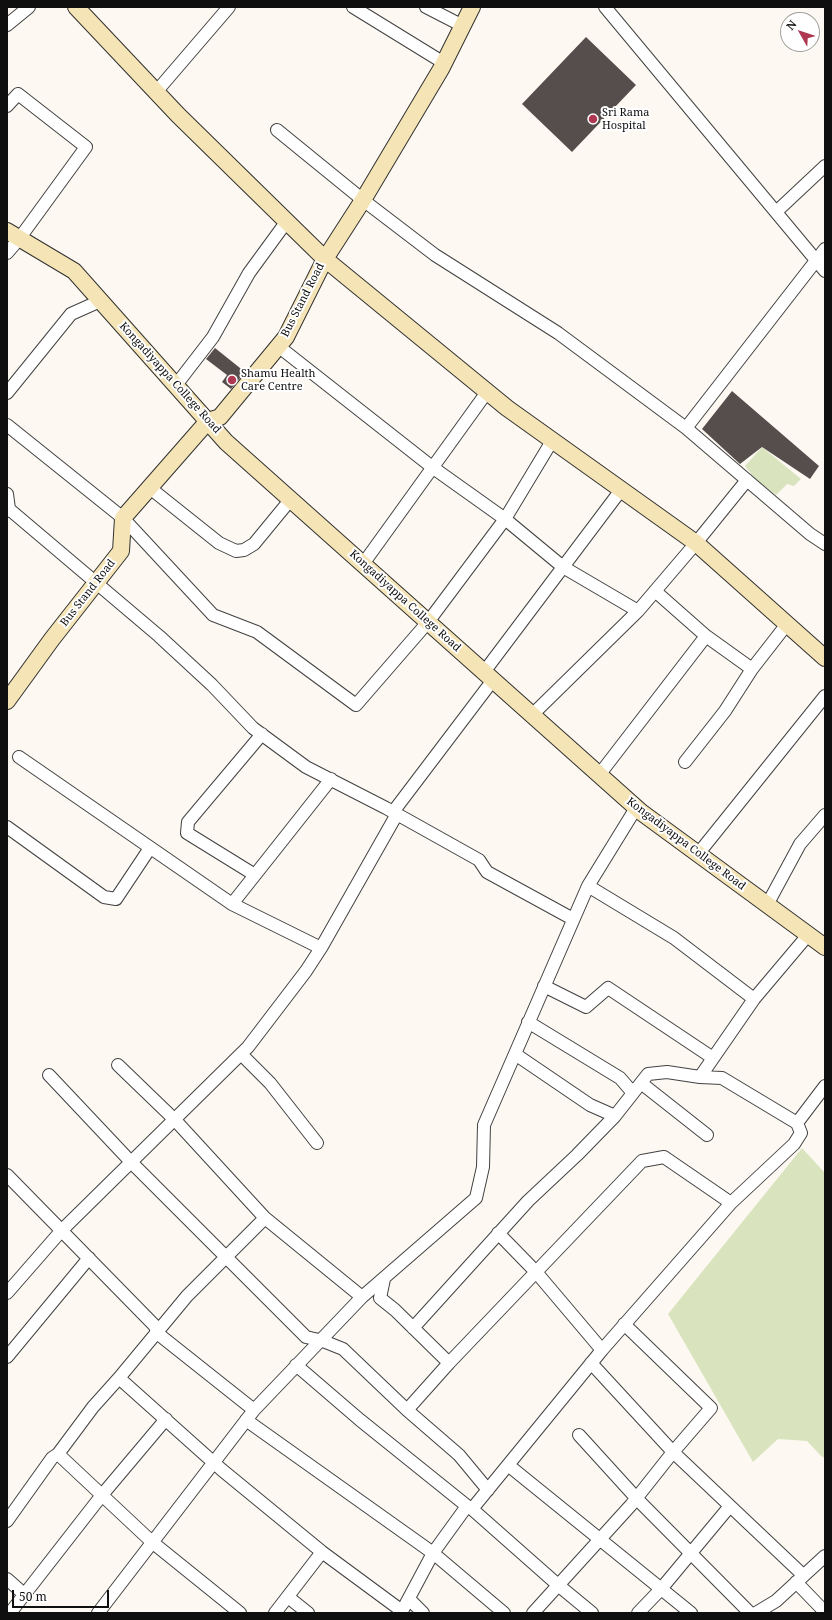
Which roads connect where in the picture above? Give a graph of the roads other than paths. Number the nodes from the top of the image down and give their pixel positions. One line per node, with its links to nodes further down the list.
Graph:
1 (29, 7): 8 (street)
2 (76, 7): 11 (street)
3 (230, 7): 11 (street)
4 (353, 7): 10 (street)
5 (426, 7): 9 (street)
6 (472, 7): 9 (street, Bus Stand Road)
7 (605, 7): 16 (street)
8 (7, 25)
9 (463, 26): 10 (street, Bus Stand Road)
10 (444, 63): 15 (street, Bus Stand Road)
11 (156, 92): 17 (street)
12 (7, 106): 18 (street)
13 (277, 130): 15 (street)
14 (825, 166): 16 (street)
15 (363, 200): 21 (street, Bus Stand Road); 31 (street)
16 (776, 212): 22 (street)
17 (287, 222): 21 (street); 26 (street)
18 (13, 235): 20 (street); 24 (street, Kongadiyappa College Road)
19 (825, 249): 22 (street)
20 (7, 252)
21 (325, 259): 25 (street, Bus Stand Road); 27 (street)
22 (816, 260): 23 (street); 31 (street)
23 (825, 271)
24 (100, 301): 26 (street, Kongadiyappa College Road); 28 (street)
25 (278, 346): 29 (street, Bus Stand Road); 33 (street)
26 (176, 385): 29 (street, Kongadiyappa College Road)
27 (487, 392): 32 (street); 33 (street)
28 (7, 393)
29 (208, 421): 35 (street, Bus Stand Road); 38 (street, Kongadiyappa College Road)
30 (7, 425): 40 (street)
31 (686, 428): 34 (street)
32 (552, 441): 36 (street); 41 (street)
33 (432, 467): 41 (street); 44 (street)
34 (747, 480): 42 (street); 43 (street)
35 (150, 488): 38 (street); 40 (street, Bus Stand Road)
36 (622, 490): 43 (street); 45 (street)
37 (7, 494): 39 (street)
38 (291, 499): 44 (street, Kongadiyappa College Road)
39 (8, 510): 46 (street)
40 (123, 518): 46 (street, Bus Stand Road); 49 (street)
41 (505, 519): 45 (street); 49 (street)
42 (823, 538)
43 (696, 543): 47 (street); 50 (street)
44 (363, 564): 49 (street, Kongadiyappa College Road)
45 (563, 567): 48 (street); 54 (street)
46 (97, 582): 56 (street, Bus Stand Road); 58 (street)
47 (655, 591): 48 (street); 51 (street)
48 (638, 611): 57 (street)
49 (428, 622): 54 (street, Kongadiyappa College Road)
50 (787, 624): 52 (street); 53 (street)
51 (706, 636): 53 (street); 61 (street)
52 (825, 658)
53 (752, 669): 60 (street)
54 (488, 676): 57 (street, Kongadiyappa College Road); 64 (street)
55 (825, 696): 68 (street)
56 (7, 701)
57 (532, 715): 61 (street, Kongadiyappa College Road)
58 (262, 734): 62 (street); 69 (street)
59 (19, 757): 67 (street)
60 (685, 762)
61 (599, 775): 63 (street, Kongadiyappa College Road)
62 (331, 780): 64 (street); 69 (street)
63 (636, 808): 68 (street, Kongadiyappa College Road); 70 (street)
64 (395, 813): 73 (street); 76 (street)
65 (825, 815): 72 (street)
66 (7, 827): 67 (street)
67 (150, 848): 71 (street)
68 (698, 854): 72 (street, Kongadiyappa College Road)
69 (255, 875): 71 (street)
70 (588, 886): 73 (street); 78 (street)
71 (232, 904): 76 (street)
72 (767, 905): 74 (street, Kongadiyappa College Road)
73 (574, 919): 77 (street)
74 (808, 935): 75 (street, Kongadiyappa College Road); 78 (street)
75 (825, 947)
76 (321, 948): 80 (street)
77 (544, 986): 79 (street); 82 (street)
78 (754, 999): 82 (street)
79 (528, 1022): 81 (street); 87 (street)
80 (241, 1054): 89 (street); 92 (street)
81 (515, 1054): 88 (street); 102 (street)
82 (713, 1058): 85 (street)
83 (118, 1065): 89 (street)
84 (49, 1075): 93 (street)
85 (700, 1077): 87 (street); 90 (street)
86 (825, 1086): 90 (street)
87 (637, 1088): 88 (street); 91 (street)
88 (615, 1116): 98 (street)
89 (174, 1119): 93 (street); 96 (street)
90 (797, 1122): 95 (street)
91 (707, 1135)
92 (317, 1143)
93 (131, 1162): 97 (street); 99 (street)
94 (7, 1175): 97 (street)
95 (731, 1203): 101 (street); 105 (street)
96 (265, 1218): 99 (street); 104 (street)
97 (62, 1230): 100 (street); 103 (street)
98 (498, 1233): 101 (street); 106 (street)
99 (226, 1256): 107 (street); 108 (street)
100 (89, 1258): 107 (street); 110 (street)
101 (536, 1272): 109 (street); 111 (street)
102 (384, 1279): 104 (street); 106 (street)
103 (7, 1293)
104 (362, 1297): 108 (street)
105 (624, 1324): 109 (street); 120 (street)
106 (413, 1328): 111 (street)
107 (157, 1333): 114 (street); 115 (street)
108 (320, 1340): 113 (street); 116 (street)
109 (602, 1350): 112 (street)
110 (7, 1357)
111 (449, 1363): 116 (street)
112 (591, 1363): 120 (street); 123 (street)
113 (296, 1366): 115 (street); 128 (street)
114 (119, 1378): 117 (street); 121 (street)
115 (254, 1410): 118 (street)
116 (407, 1410): 124 (street)
117 (166, 1419): 122 (street); 125 (street)
118 (246, 1420): 122 (street); 133 (street)
119 (579, 1435): 126 (street)
120 (673, 1452): 126 (street); 127 (street)
121 (58, 1454): 125 (street); 129 (street)
122 (214, 1462): 131 (street); 132 (street)
123 (508, 1465): 124 (street); 130 (street)
124 (488, 1490): 128 (street)
125 (102, 1495): 131 (street); 140 (street)
126 (636, 1498): 130 (street); 134 (street)
127 (730, 1506): 134 (street); 137 (street)
128 (470, 1507): 133 (street); 138 (street)
129 (7, 1521)
130 (600, 1539): 138 (street); 139 (street)
131 (152, 1542): 146 (street); 147 (street)
132 (322, 1552): 141 (street); 143 (street)
133 (433, 1553): 142 (street); 151 (street)
134 (691, 1553): 139 (street); 156 (street)
135 (825, 1556): 137 (street)
136 (7, 1579): 140 (street)
137 (800, 1579): 144 (street); 157 (street)
138 (558, 1585): 152 (street); 153 (street)
139 (661, 1589): 154 (street); 155 (street)
140 (25, 1594): 145 (street)
141 (288, 1597): 148 (street); 149 (street)
142 (409, 1599): 143 (street); 150 (street)
143 (402, 1612)
144 (825, 1612)
145 (10, 1613)
146 (98, 1613)
147 (240, 1613)
148 (274, 1613)
149 (308, 1613)
150 (423, 1613)
151 (504, 1613)
152 (533, 1613)
153 (592, 1613)
154 (638, 1613)
155 (691, 1613)
156 (750, 1613)
157 (756, 1613)

